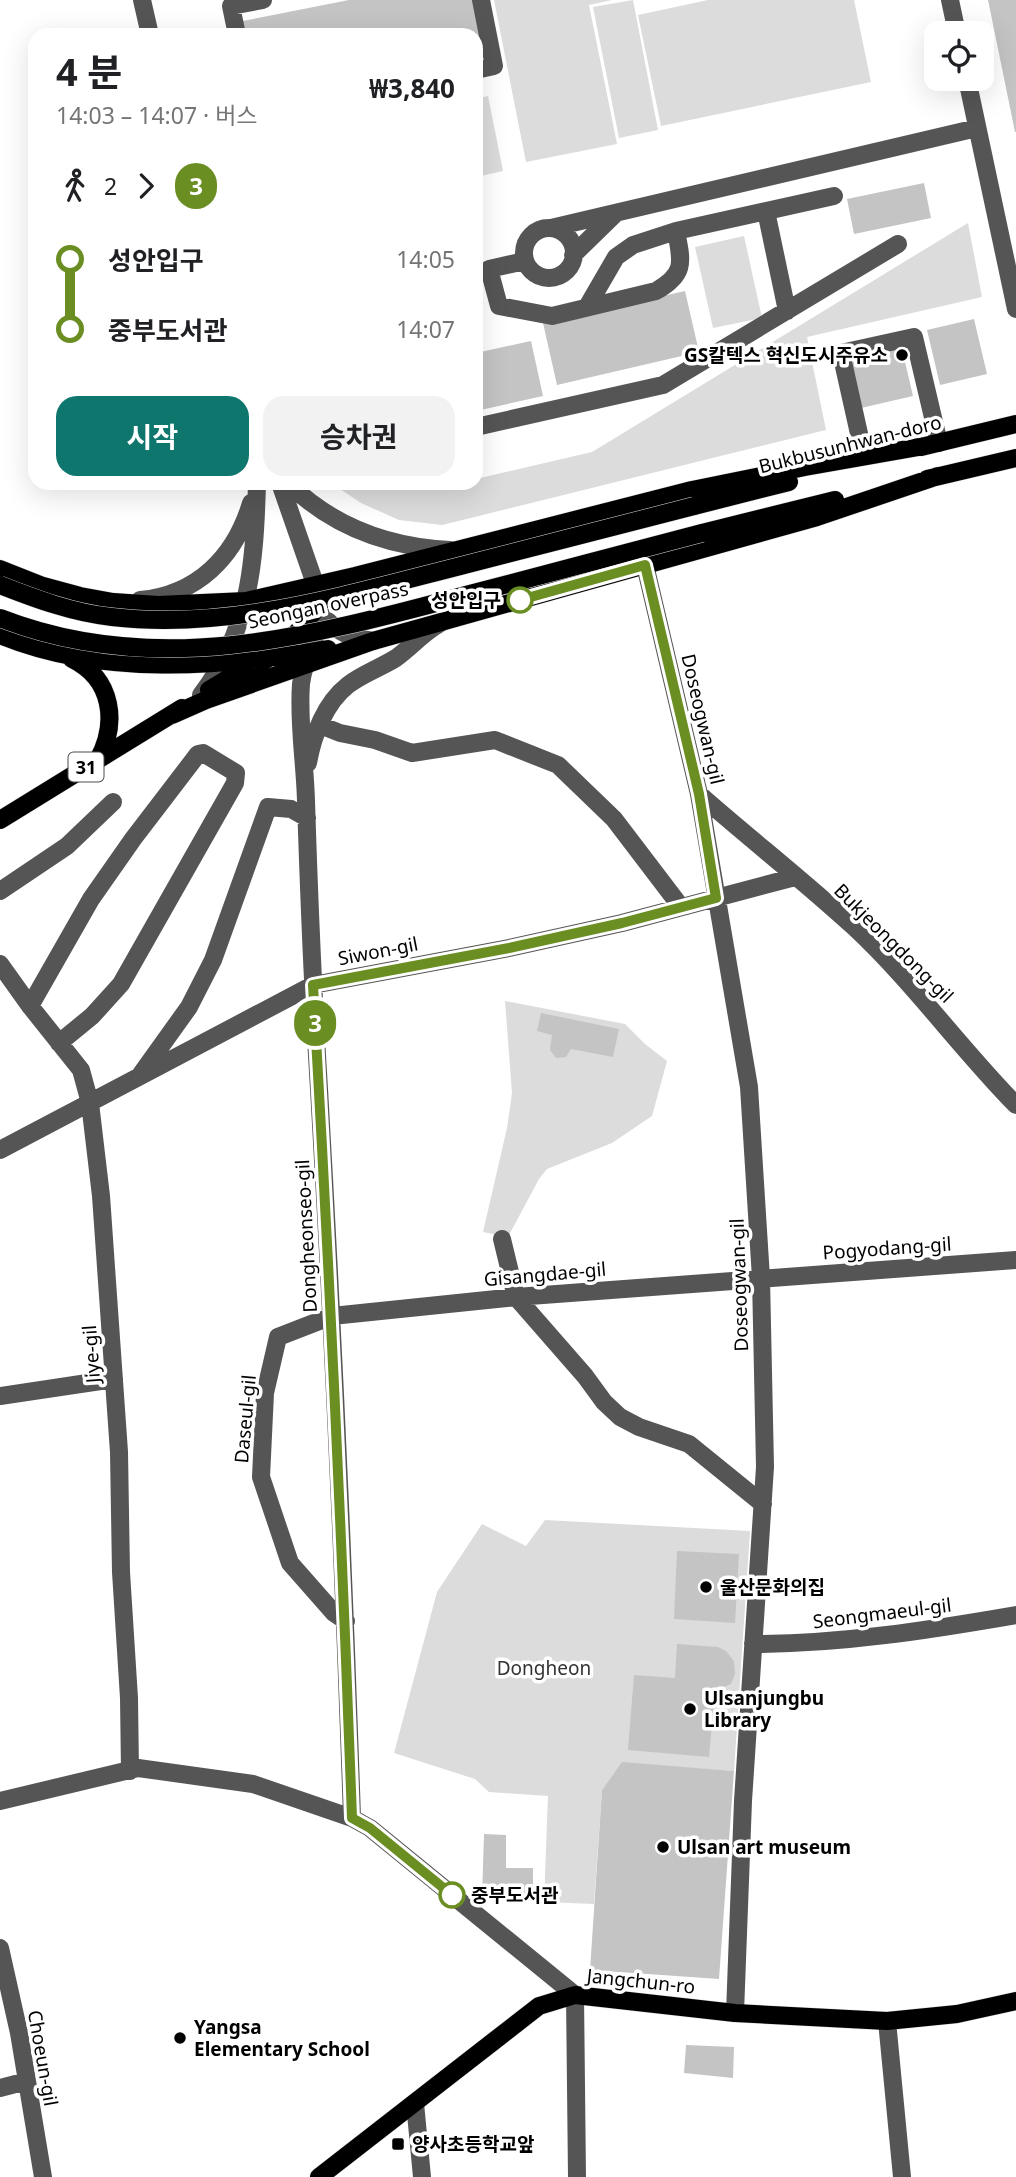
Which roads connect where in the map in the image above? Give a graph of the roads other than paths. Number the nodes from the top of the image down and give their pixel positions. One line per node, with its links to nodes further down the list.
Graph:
1 (142, 0): 6 (street)
2 (263, 0): 7 (street)
3 (481, 0): 8 (street)
4 (950, 0): 5 (street)
5 (954, 21)
6 (148, 28)
7 (236, 28)
8 (483, 68)
9 (969, 91): 10 (street)
10 (977, 128): 13 (street); 19 (street)
11 (834, 196): 12 (street)
12 (766, 211): 15 (street); 21 (street)
13 (616, 214): 14 (street); 17 (street)
14 (551, 228): 17 (street); 18 (street)
15 (676, 231): 20 (street); 20 (street)
16 (898, 244): 21 (street)
17 (573, 255): 18 (street)
18 (525, 261): 20 (street)
19 (1015, 301)
20 (587, 307)
21 (788, 311): 23 (street)
22 (1016, 424): 24 (main road, Bukbusunhwan-doro)
23 (483, 425)
24 (934, 444): 25 (main road); 25 (street); 32 (main road, Bukbusunhwan-doro)
25 (864, 456): 33 (main road)
26 (1016, 458): 27 (main road)
27 (938, 476): 34 (main road); 40 (main road, Seongan overpass, bridge)
28 (254, 490): 39 (street)
29 (256, 490): 38 (street)
30 (283, 490): 37 (street)
31 (296, 490): 33 (street)
32 (694, 506): 36 (main road, Seongan overpass, bridge)
33 (457, 550): 37 (main road)
34 (645, 565): 41 (main road); 54 (street, Doseogwan-gil)
35 (0, 569): 39 (main road)
36 (0, 585)
37 (318, 593): 38 (main road); 43 (street); 45 (main road); 47 (street)
38 (247, 601): 39 (main road); 46 (street)
39 (113, 602)
40 (0, 618)
41 (445, 621): 43 (main road); 51 (street)
42 (0, 635): 44 (main road)
43 (373, 641): 47 (main road)
44 (66, 655): 46 (main road); 52 (main road)
45 (267, 659): 46 (main road); 47 (main road); 49 (main road)
46 (223, 663): 49 (street)
47 (305, 667): 48 (street); 48 (street); 53 (street, Dongheonseo-gil)
48 (277, 676): 50 (main road)
49 (201, 695): 50 (main road)
50 (172, 715): 52 (main road, 31)
51 (320, 725): 53 (street); 61 (street)
52 (97, 760): 57 (main road, 31)
53 (305, 780): 56 (street, Dongheonseo-gil)
54 (699, 794): 58 (street, Bukjeongdong-gil); 60 (street, Doseogwan-gil)
55 (113, 802): 59 (street)
56 (307, 818): 63 (street, Dongheonseo-gil); 66 (street)
57 (0, 820)
58 (795, 877): 60 (street, Siwon-gil); 68 (street, Bukjeongdong-gil)
59 (0, 891)
60 (716, 898): 61 (street, Siwon-gil); 72 (street, Doseogwan-gil)
61 (681, 907): 63 (street, Siwon-gil)
62 (0, 964): 64 (street, Jiye-gil)
63 (313, 985): 66 (street, Siwon-gil); 74 (street, Dongheonseo-gil)
64 (30, 1006): 65 (street, Jiye-gil); 65 (street)
65 (59, 1043): 67 (street, Jiye-gil)
66 (139, 1077): 67 (street, Siwon-gil)
67 (90, 1103): 69 (street, Siwon-gil); 75 (street, Jiye-gil)
68 (1016, 1105)
69 (0, 1150)
70 (502, 1239): 73 (street)
71 (1016, 1260): 72 (street, Pogyodang-gil)
72 (761, 1278): 73 (street, Gisangdae-gil); 77 (street, Doseogwan-gil)
73 (516, 1297): 74 (street, Gisangdae-gil); 77 (street)
74 (332, 1315): 79 (street, Dongheonseo-gil); 79 (street, Daseul-gil)
75 (114, 1379): 76 (street); 81 (street, Jiye-gil)
76 (0, 1396)
77 (762, 1504): 80 (street, Doseogwan-gil)
78 (1016, 1615): 80 (street, Seongmaeul-gil)
79 (346, 1621): 83 (street, Dongheonseo-gil)
80 (753, 1644): 87 (street, Doseogwan-gil)
81 (130, 1770): 82 (street); 83 (street)
82 (0, 1801)
83 (352, 1818): 85 (street)
84 (0, 1948): 89 (street, Choeun-gil)
85 (575, 1995): 87 (main road, Jangchun-ro); 91 (main road, Jangchun-ro); 95 (street)
86 (1016, 2001): 88 (main road, Jangchun-ro)
87 (735, 2013): 88 (main road, Jangchun-ro)
88 (887, 2021): 96 (street)
89 (27, 2081): 90 (street); 92 (street, Choeun-gil)
90 (0, 2088)
91 (415, 2103): 93 (main road, Jangchun-ro); 94 (street)
92 (43, 2177)
93 (319, 2177)
94 (422, 2177)
95 (577, 2177)
96 (902, 2177)

